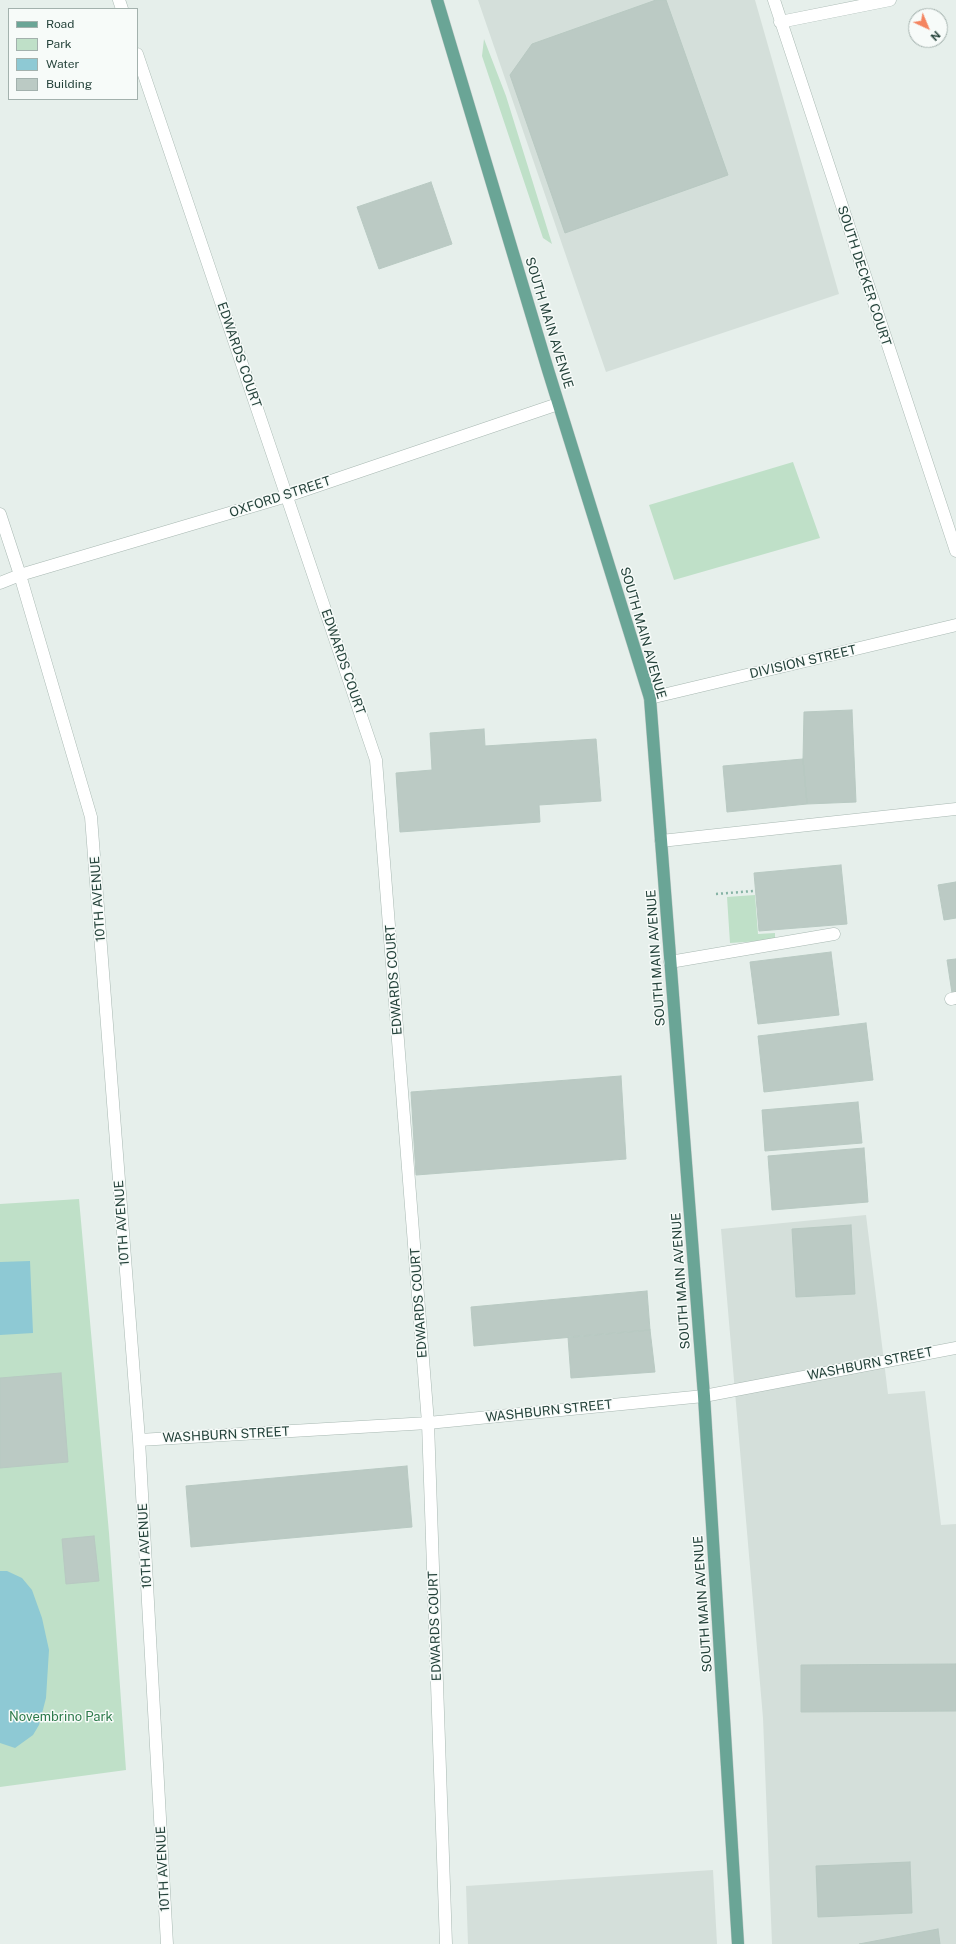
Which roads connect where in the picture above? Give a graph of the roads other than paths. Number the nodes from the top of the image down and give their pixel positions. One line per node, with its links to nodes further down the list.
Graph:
1 (437, 0): 6 (main road, SOUTH MAIN AVENUE)
2 (774, 0): 4 (street, SOUTH DECKER COURT)
3 (890, 0): 4 (street)
4 (780, 22): 9 (street, SOUTH DECKER COURT)
5 (138, 57): 7 (street, EDWARDS COURT)
6 (558, 404): 7 (street, OXFORD STREET); 13 (main road, SOUTH MAIN AVENUE)
7 (287, 496): 10 (street, OXFORD STREET); 20 (street, EDWARDS COURT)
8 (0, 514): 10 (street, 10TH AVENUE)
9 (956, 551)
10 (20, 575): 11 (street, OXFORD STREET); 21 (street, 10TH AVENUE)
11 (0, 583)
12 (956, 625): 13 (street, DIVISION STREET)
13 (650, 698): 15 (main road, SOUTH MAIN AVENUE)
14 (956, 809): 15 (street)
15 (661, 841): 17 (main road, SOUTH MAIN AVENUE)
16 (834, 934): 17 (street)
17 (670, 962): 19 (main road, SOUTH MAIN AVENUE)
18 (956, 1348): 19 (street, WASHBURN STREET)
19 (704, 1396): 20 (street, WASHBURN STREET); 24 (main road, SOUTH MAIN AVENUE)
20 (428, 1423): 21 (street, WASHBURN STREET); 23 (street, EDWARDS COURT)
21 (138, 1440): 22 (street, 10TH AVENUE)
22 (168, 1944)
23 (446, 1944)
24 (738, 1944)

